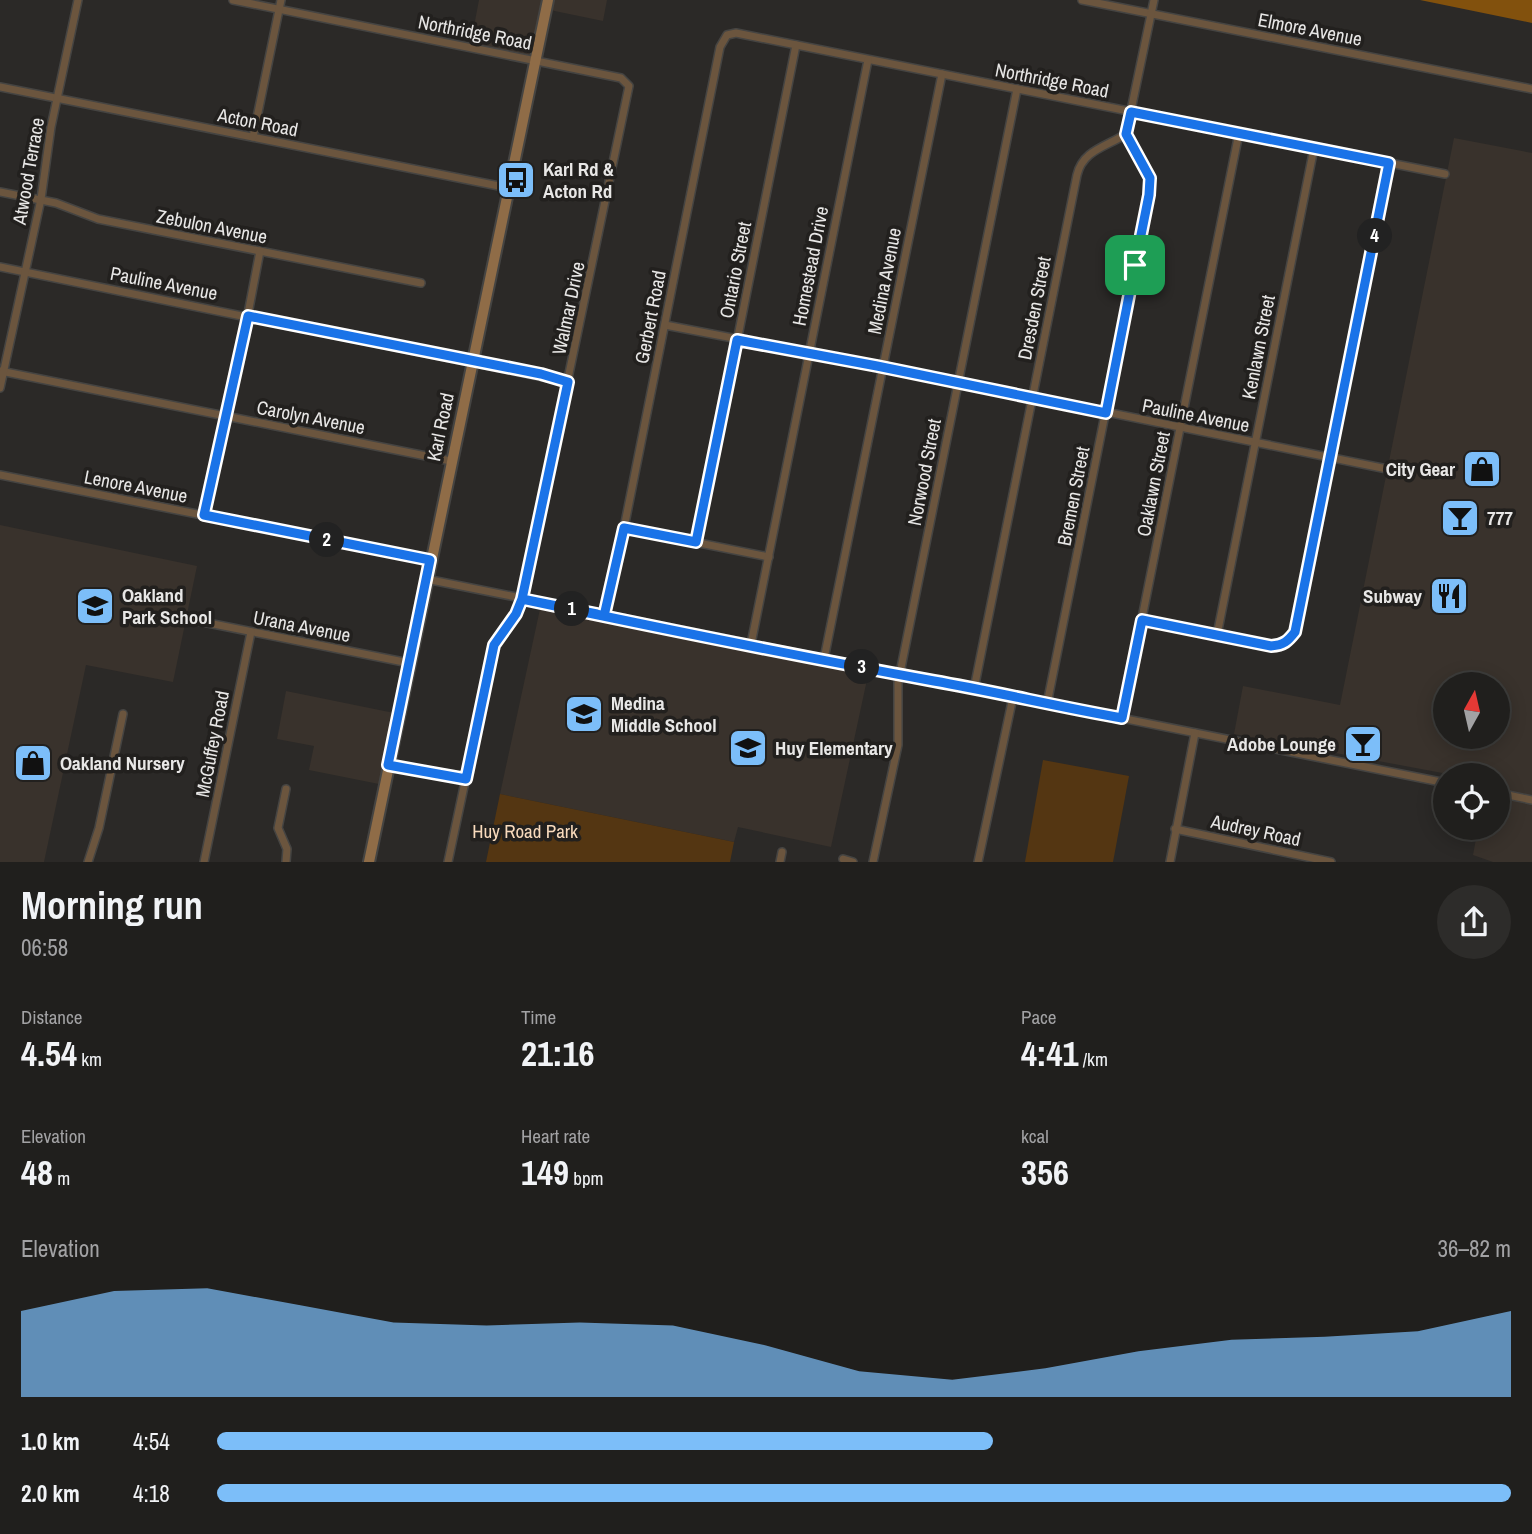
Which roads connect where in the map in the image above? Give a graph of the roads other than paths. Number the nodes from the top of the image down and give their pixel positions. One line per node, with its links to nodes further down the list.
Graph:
1 (78, 0): 18 (street, Atwood Terrace)
2 (233, 0): 7 (street, Northridge Road)
3 (281, 0): 7 (street)
4 (548, 0): 11 (main road, Karl Road)
5 (1083, 0): 8 (street, Elmore Avenue)
6 (1154, 0): 8 (street)
7 (279, 9): 11 (street, Northridge Road); 22 (street)
8 (1152, 13): 17 (street, Elmore Avenue); 19 (street)
9 (736, 33): 10 (street, Northridge Road); 34 (street, Gerbert Road)
10 (796, 45): 12 (street, Northridge Road); 35 (street, Ontario Street)
11 (536, 60): 14 (street, Northridge Road); 26 (main road, Karl Road)
12 (868, 60): 13 (street, Northridge Road); 36 (street, Homestead Drive)
13 (942, 74): 16 (street, Northridge Road); 38 (street, Medina Avenue)
14 (627, 82): 40 (street, Walmar Drive)
15 (0, 87): 18 (street, Acton Road)
16 (1017, 89): 19 (street, Northridge Road); 41 (street, Norwood Street)
17 (1532, 89)
18 (57, 99): 22 (street, Acton Road); 28 (street, Atwood Terrace)
19 (1131, 112): 20 (street, Northridge Road); 21 (street)
20 (1239, 133): 23 (street, Northridge Road); 46 (street, Oaklawn Street)
21 (1126, 134): 43 (street, Dresden Street); 44 (street, Bremen Street)
22 (253, 137): 26 (street, Acton Road)
23 (1314, 148): 24 (street, Northridge Road); 47 (street, Kenlawn Street)
24 (1389, 163): 25 (street, Northridge Road); 48 (street)
25 (1445, 174)
26 (509, 188): 37 (main road, Karl Road)
27 (0, 192): 28 (street, Zebulon Avenue)
28 (41, 199): 29 (street, Zebulon Avenue); 31 (street, Atwood Terrace)
29 (260, 251): 32 (street, Zebulon Avenue); 33 (street)
30 (0, 267): 31 (street, Pauline Avenue)
31 (26, 271): 33 (street, Pauline Avenue); 39 (street, Atwood Terrace)
32 (421, 283)
33 (248, 316): 37 (street, Pauline Avenue); 45 (street)
34 (665, 325): 35 (street, Pauline Avenue); 53 (street, Gerbert Road)
35 (737, 340): 36 (street, Pauline Avenue); 54 (street, Ontario Street)
36 (809, 354): 38 (street, Pauline Avenue); 55 (street, Homestead Drive)
37 (472, 361): 40 (street, Pauline Avenue); 49 (main road, Karl Road)
38 (884, 367): 41 (street, Pauline Avenue); 65 (street, Medina Avenue)
39 (2, 372): 42 (street, Atwood Terrace); 45 (street, Carolyn Avenue)
40 (568, 382): 58 (street, Walmar Drive)
41 (958, 384): 43 (street, Pauline Avenue); 67 (street, Norwood Street)
42 (0, 388)
43 (1032, 398): 44 (street, Pauline Avenue); 68 (street, Dresden Street)
44 (1106, 413): 46 (street, Pauline Avenue); 70 (street, Bremen Street)
45 (226, 416): 49 (street, Carolyn Avenue); 52 (street)
46 (1180, 428): 47 (street, Pauline Avenue); 61 (street, Oaklawn Street)
47 (1255, 443): 48 (street, Pauline Avenue); 63 (street, Kenlawn Street)
48 (1330, 458): 50 (street, Pauline Avenue); 63 (street)
49 (451, 461): 56 (main road, Karl Road)
50 (1392, 470)
51 (0, 475): 52 (street, Lenore Avenue)
52 (204, 515): 56 (street, Lenore Avenue)
53 (624, 528): 54 (street); 59 (street, Gerbert Road)
54 (696, 542): 55 (street)
55 (769, 557): 64 (street, Homestead Drive)
56 (430, 560): 57 (main road, Karl Road)
57 (426, 579): 58 (street); 66 (main road, Karl Road)
58 (522, 599): 59 (street); 75 (street, Walmar Drive)
59 (604, 616): 64 (street)
60 (188, 619): 62 (street, Urana Avenue)
61 (1142, 620): 63 (street); 72 (street, Oaklawn Street)
62 (251, 632): 66 (street, Urana Avenue); 84 (street, McGuffey Road)
63 (1217, 635)
64 (751, 644): 65 (street)
65 (824, 659): 67 (street)
66 (409, 663): 74 (main road, Karl Road)
67 (900, 675): 68 (street); 90 (street, Norwood Street)
68 (974, 689): 69 (street)
69 (1013, 697): 70 (street); 91 (street)
70 (1047, 704): 72 (street)
71 (123, 714): 83 (street)
72 (1122, 718): 73 (street)
73 (1195, 733): 76 (street); 80 (street)
74 (388, 765): 75 (street); 86 (main road, Karl Road)
75 (466, 779): 87 (street, Walmar Drive)
76 (1433, 780)
77 (286, 789): 85 (street)
78 (1510, 795): 79 (street)
79 (1532, 800)
80 (1175, 829): 92 (street); 93 (street, Audrey Road)
81 (782, 852): 88 (street)
82 (843, 859): 89 (street)
83 (88, 862)
84 (204, 862)
85 (286, 862)
86 (369, 862)
87 (448, 862)
88 (780, 862)
89 (853, 862)
90 (873, 862)
91 (978, 862)
92 (1170, 862)
93 (1331, 862)

